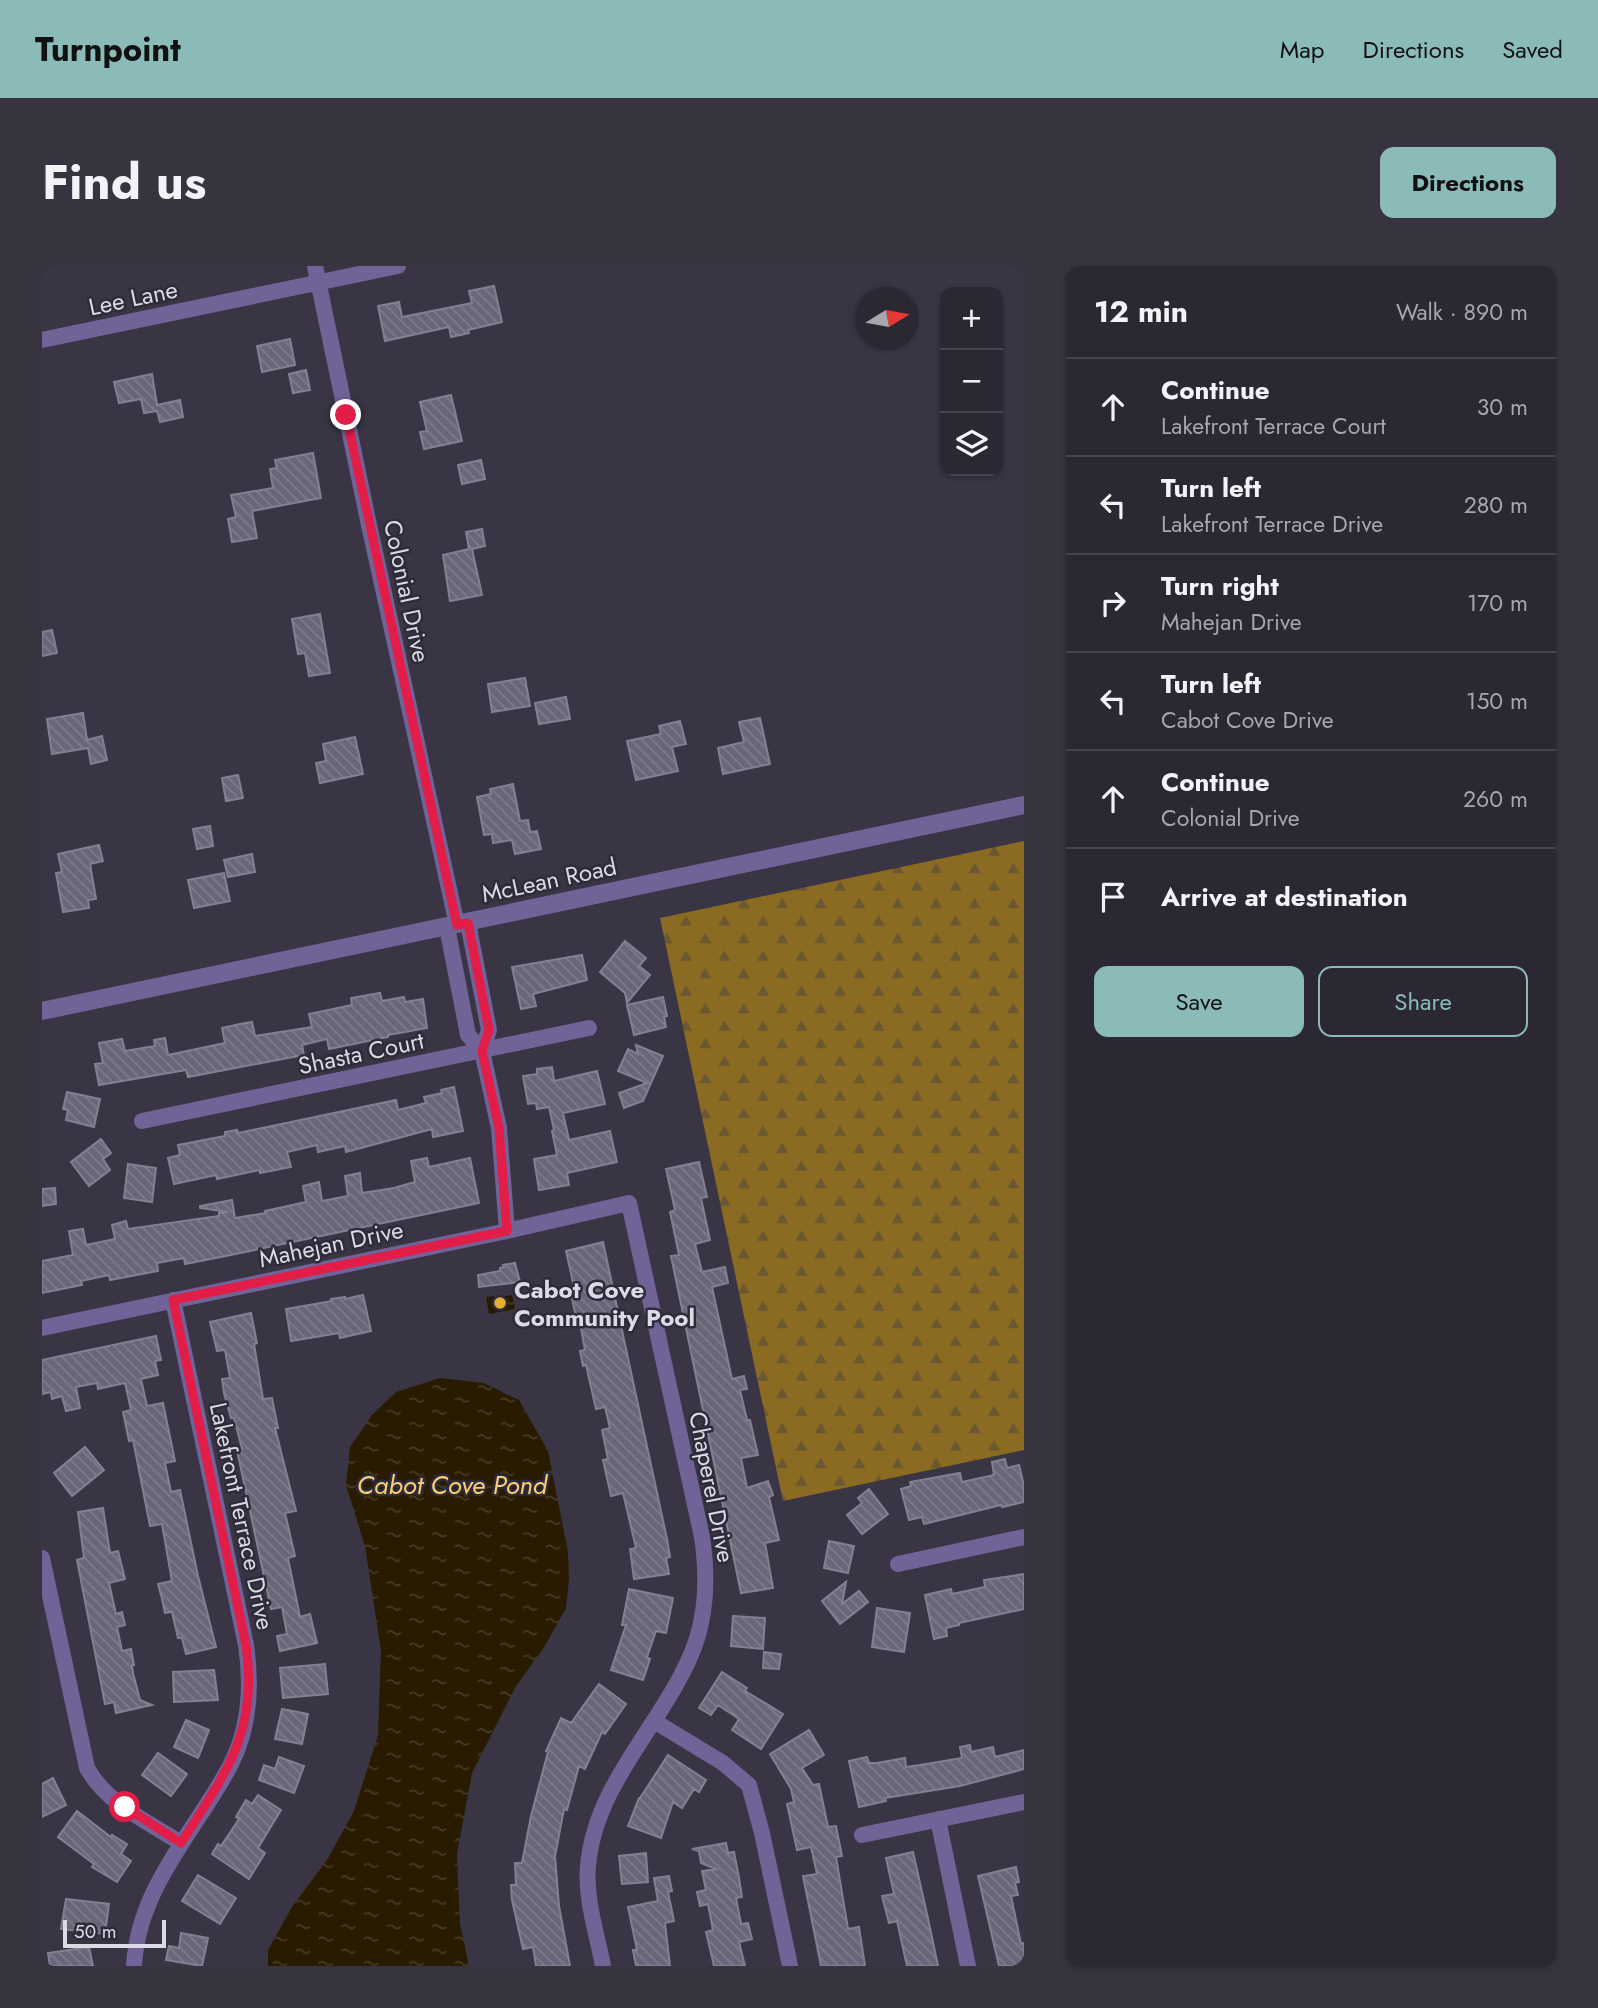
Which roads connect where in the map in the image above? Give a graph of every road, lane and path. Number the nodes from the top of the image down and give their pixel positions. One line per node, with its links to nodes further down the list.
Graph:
1 (315, 266): 3 (street, Colonial Drive)
2 (398, 266): 3 (street, Lee Lane)
3 (318, 283): 4 (street, Lee Lane); 6 (street, Colonial Drive)
4 (42, 340)
5 (1024, 805): 6 (street, McLean Road)
6 (457, 925): 7 (street, McLean Road); 9 (street, Colonial Drive)
7 (42, 1011)
8 (589, 1028): 9 (street, Shasta Court)
9 (482, 1051): 10 (street, Shasta Court); 12 (street, Colonial Drive)
10 (142, 1121)
11 (629, 1203): 12 (street, Mahejan Drive); 18 (street, Chaperel Drive)
12 (507, 1231): 13 (street, Mahejan Drive)
13 (173, 1300): 14 (street, Mahejan Drive); 22 (street, Lakefront Terrace Drive)
14 (42, 1328)
15 (1024, 1537): 17 (street)
16 (42, 1558): 22 (street)
17 (898, 1564)
18 (654, 1721): 24 (street, Chaperel Drive); 25 (street)
19 (1024, 1802): 20 (street)
20 (938, 1819): 21 (street); 26 (street)
21 (862, 1835)
22 (181, 1843): 23 (street, Lakefront Terrace Drive)
23 (134, 1966)
24 (603, 1966)
25 (790, 1966)
26 (968, 1966)

